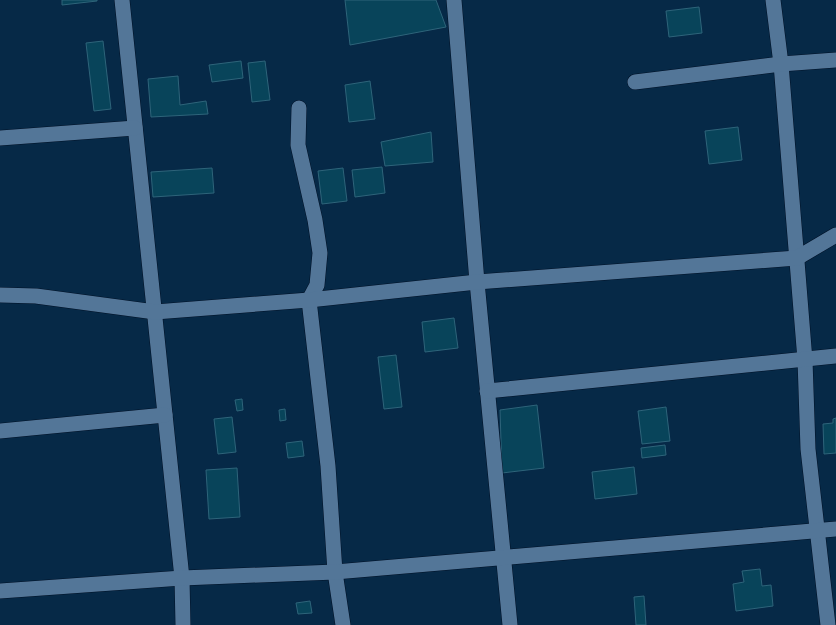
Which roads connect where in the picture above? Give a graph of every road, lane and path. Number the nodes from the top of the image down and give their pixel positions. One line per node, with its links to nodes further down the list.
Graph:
1 (122, 0): 8 (street)
2 (454, 0): 12 (street)
3 (773, 0): 5 (street)
4 (836, 60): 5 (street)
5 (781, 64): 6 (street); 11 (street)
6 (635, 82)
7 (299, 108): 14 (street)
8 (136, 128): 9 (street); 15 (street)
9 (0, 138)
10 (836, 236): 11 (street)
11 (797, 258): 12 (street); 17 (street)
12 (477, 282): 14 (street); 18 (street)
13 (0, 295): 15 (street)
14 (309, 300): 15 (street); 24 (street)
15 (155, 312): 19 (street)
16 (836, 356): 17 (street)
17 (805, 360): 18 (street); 22 (street)
18 (487, 390): 23 (street)
19 (165, 415): 20 (street); 25 (street)
20 (0, 430)
21 (836, 529): 22 (street)
22 (818, 531): 23 (street); 30 (street)
23 (503, 557): 24 (street); 29 (street)
24 (335, 572): 25 (street); 28 (street)
25 (182, 578): 26 (street); 27 (street)
26 (0, 592)
27 (183, 625)
28 (343, 625)
29 (510, 625)
30 (828, 625)

